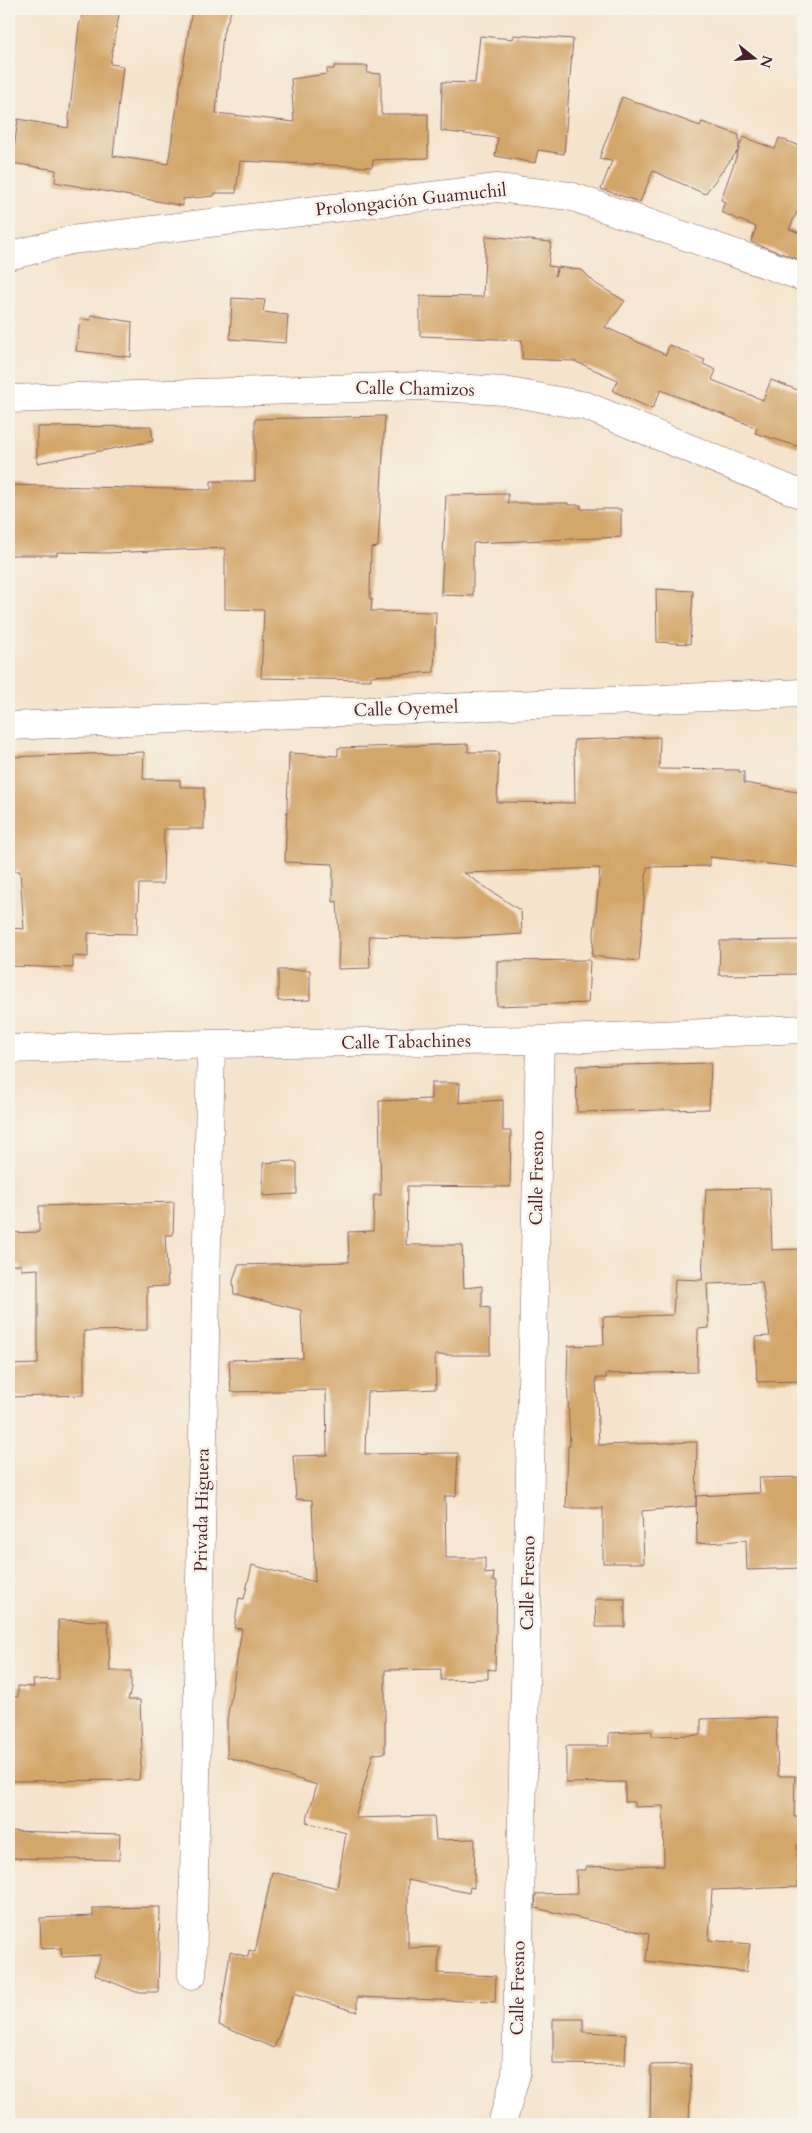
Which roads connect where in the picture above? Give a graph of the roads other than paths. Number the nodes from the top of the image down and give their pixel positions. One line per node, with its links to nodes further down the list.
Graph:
1 (9, 256): 2 (street, Prolongación Guamuchil)
2 (803, 277)
3 (9, 399): 4 (street, Calle Chamizos)
4 (803, 495)
5 (803, 693): 6 (street, Calle Oyemel)
6 (9, 726)
7 (803, 1029): 8 (street, Calle Tabachines)
8 (540, 1040): 9 (street, Calle Tabachines); 12 (street, Calle Fresno)
9 (211, 1044): 10 (street, Calle Tabachines); 11 (street, Privada Higuera)
10 (9, 1049)
11 (192, 1975)
12 (502, 2124)

